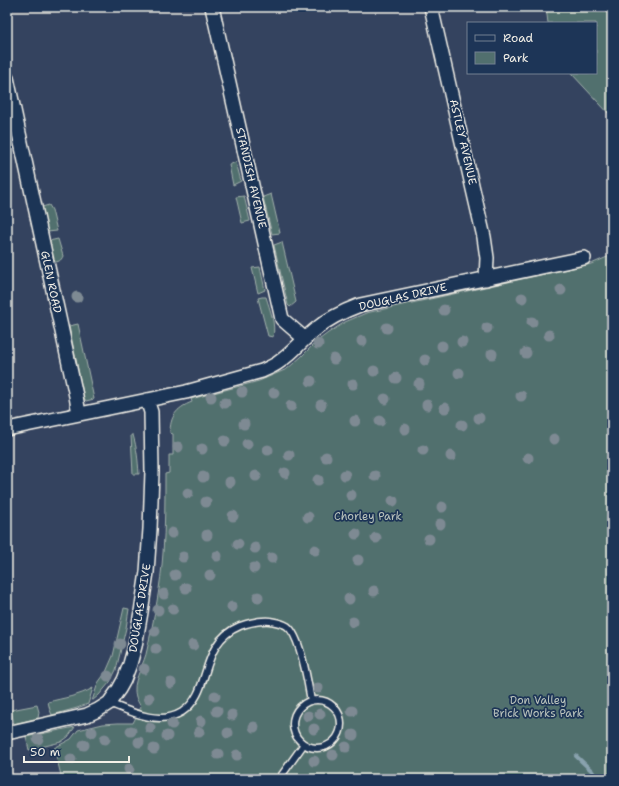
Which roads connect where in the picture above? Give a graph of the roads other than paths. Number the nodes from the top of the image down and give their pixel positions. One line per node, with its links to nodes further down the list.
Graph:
1 (212, 7): 6 (street, STANDISH AVENUE)
2 (432, 7): 5 (street, ASTLEY AVENUE)
3 (7, 78): 8 (street, GLEN ROAD)
4 (584, 258): 5 (street, DOUGLAS DRIVE)
5 (486, 279): 6 (street, DOUGLAS DRIVE)
6 (305, 339): 7 (street, DOUGLAS DRIVE)
7 (148, 400): 8 (street, DOUGLAS DRIVE); 11 (street, DOUGLAS DRIVE)
8 (79, 414): 9 (street)
9 (7, 429)
10 (311, 701): 11 (lane); 13 (lane); 13 (lane)
11 (109, 703): 12 (street, DOUGLAS DRIVE)
12 (7, 733)
13 (304, 744): 14 (lane)
14 (279, 779)

